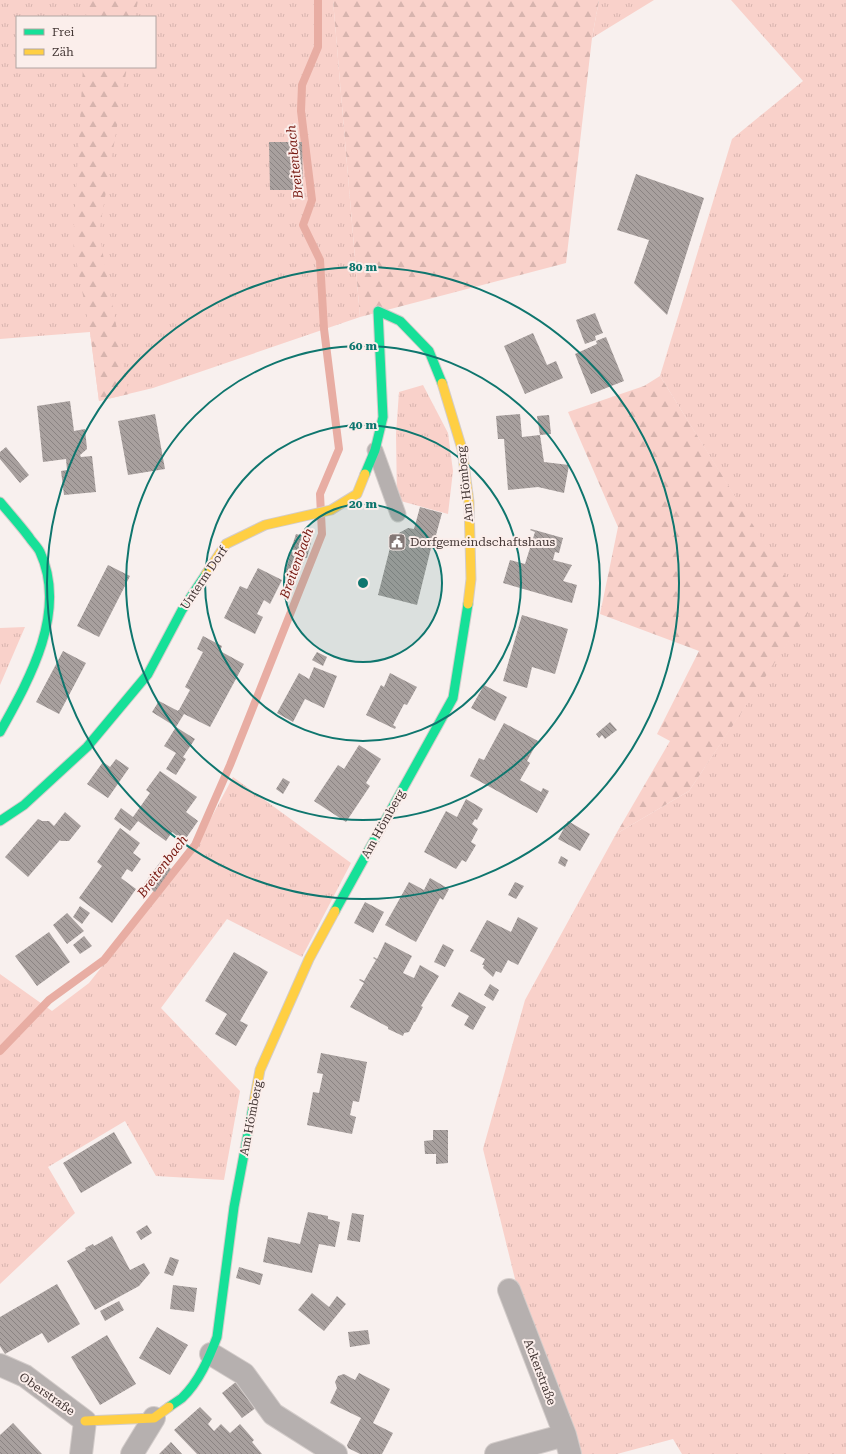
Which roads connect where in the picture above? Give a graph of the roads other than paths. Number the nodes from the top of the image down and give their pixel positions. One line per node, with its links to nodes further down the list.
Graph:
1 (378, 311): 2 (street, Unterm Dorf); 8 (street, Am Hömberg)
2 (375, 450): 4 (lane); 6 (street, Unterm Dorf)
3 (0, 502): 5 (street)
4 (398, 514)
5 (0, 732)
6 (0, 821)
7 (509, 1290): 12 (street, Ackerstraße)
8 (211, 1354): 10 (street, Am Hömberg); 15 (street)
9 (0, 1365): 11 (street, Oberstraße)
10 (154, 1418): 11 (street); 14 (street)
11 (85, 1421): 13 (street, Oberstraße)
12 (567, 1445): 16 (street)
13 (81, 1454)
14 (132, 1454)
15 (336, 1454)
16 (496, 1454)

